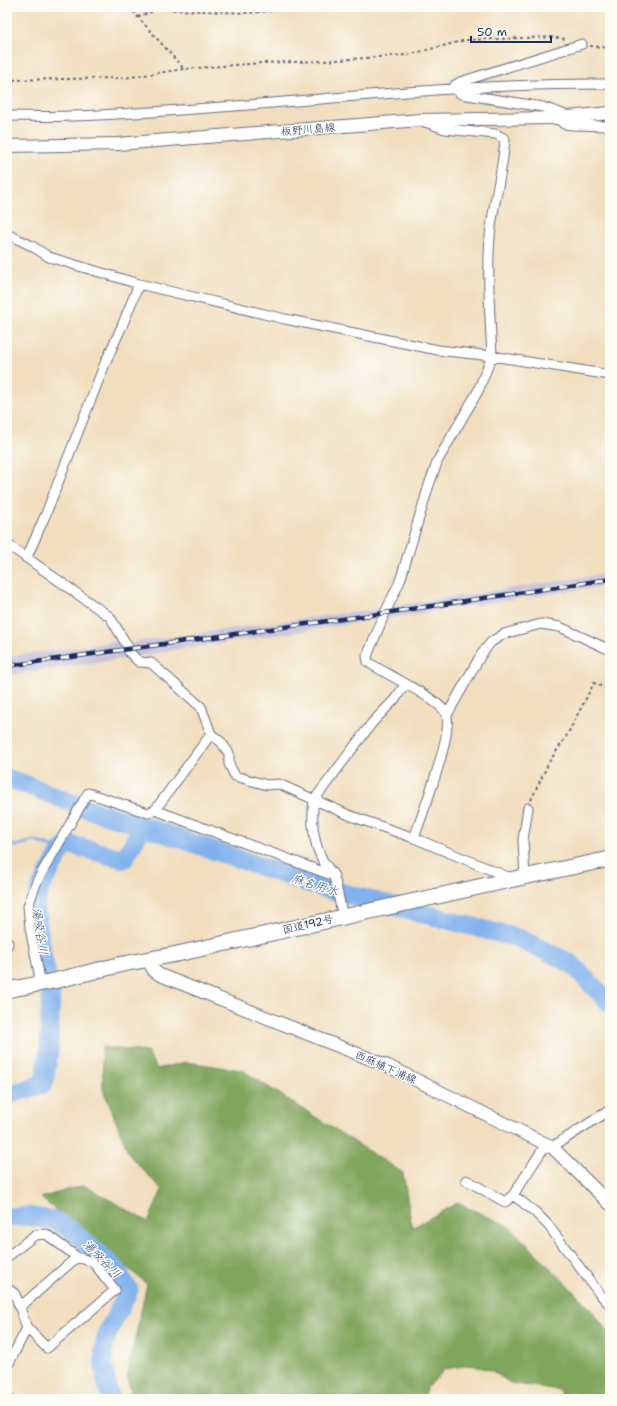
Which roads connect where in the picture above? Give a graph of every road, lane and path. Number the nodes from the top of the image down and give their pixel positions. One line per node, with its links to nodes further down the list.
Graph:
1 (129, 7): 3 (path)
2 (301, 7): 3 (path)
3 (138, 17): 6 (path)
4 (582, 44): 5 (path); 6 (path); 9 (street)
5 (610, 48)
6 (184, 69): 7 (path)
7 (7, 80)
8 (610, 84): 9 (street)
9 (454, 88): 11 (street); 12 (street)
10 (610, 113): 12 (main road, 板野川島線)
11 (7, 116)
12 (563, 117): 13 (main road, 板野川島線); 14 (street)
13 (420, 120): 15 (main road, 板野川島線); 18 (street)
14 (610, 126)
15 (7, 146)
16 (7, 234): 17 (street)
17 (139, 284): 18 (street); 21 (street)
18 (492, 356): 19 (street); 23 (street)
19 (610, 375)
20 (7, 544): 21 (street)
21 (27, 557): 26 (street)
22 (610, 650): 25 (street)
23 (406, 684): 25 (street); 27 (street)
24 (610, 690): 28 (path)
25 (447, 715): 30 (street)
26 (211, 734): 27 (street); 29 (street)
27 (314, 800): 30 (street); 33 (street)
28 (528, 808): 32 (street)
29 (155, 810): 33 (street); 38 (street)
30 (414, 838): 32 (street)
31 (610, 859): 32 (highway, 国道192号)
32 (519, 878): 34 (highway, 国道192号)
33 (335, 879): 34 (street)
34 (342, 909): 37 (highway, 国道192号)
35 (7, 942): 36 (street)
36 (7, 946)
37 (147, 959): 38 (highway, 国道192号); 41 (main road, 西麻植下浦線)
38 (46, 983): 39 (highway, 国道192号)
39 (7, 990)
40 (610, 1110): 41 (street)
41 (552, 1147): 43 (street); 44 (main road, 西麻植下浦線)
42 (466, 1180): 43 (street)
43 (513, 1195): 48 (street)
44 (610, 1204)
45 (7, 1257): 46 (street)
46 (77, 1257): 49 (street); 50 (street)
47 (7, 1288): 49 (street)
48 (610, 1305)
49 (20, 1307): 50 (street)
50 (27, 1328): 51 (street)
51 (7, 1366)
52 (7, 1398): 53 (street)
53 (10, 1399)

